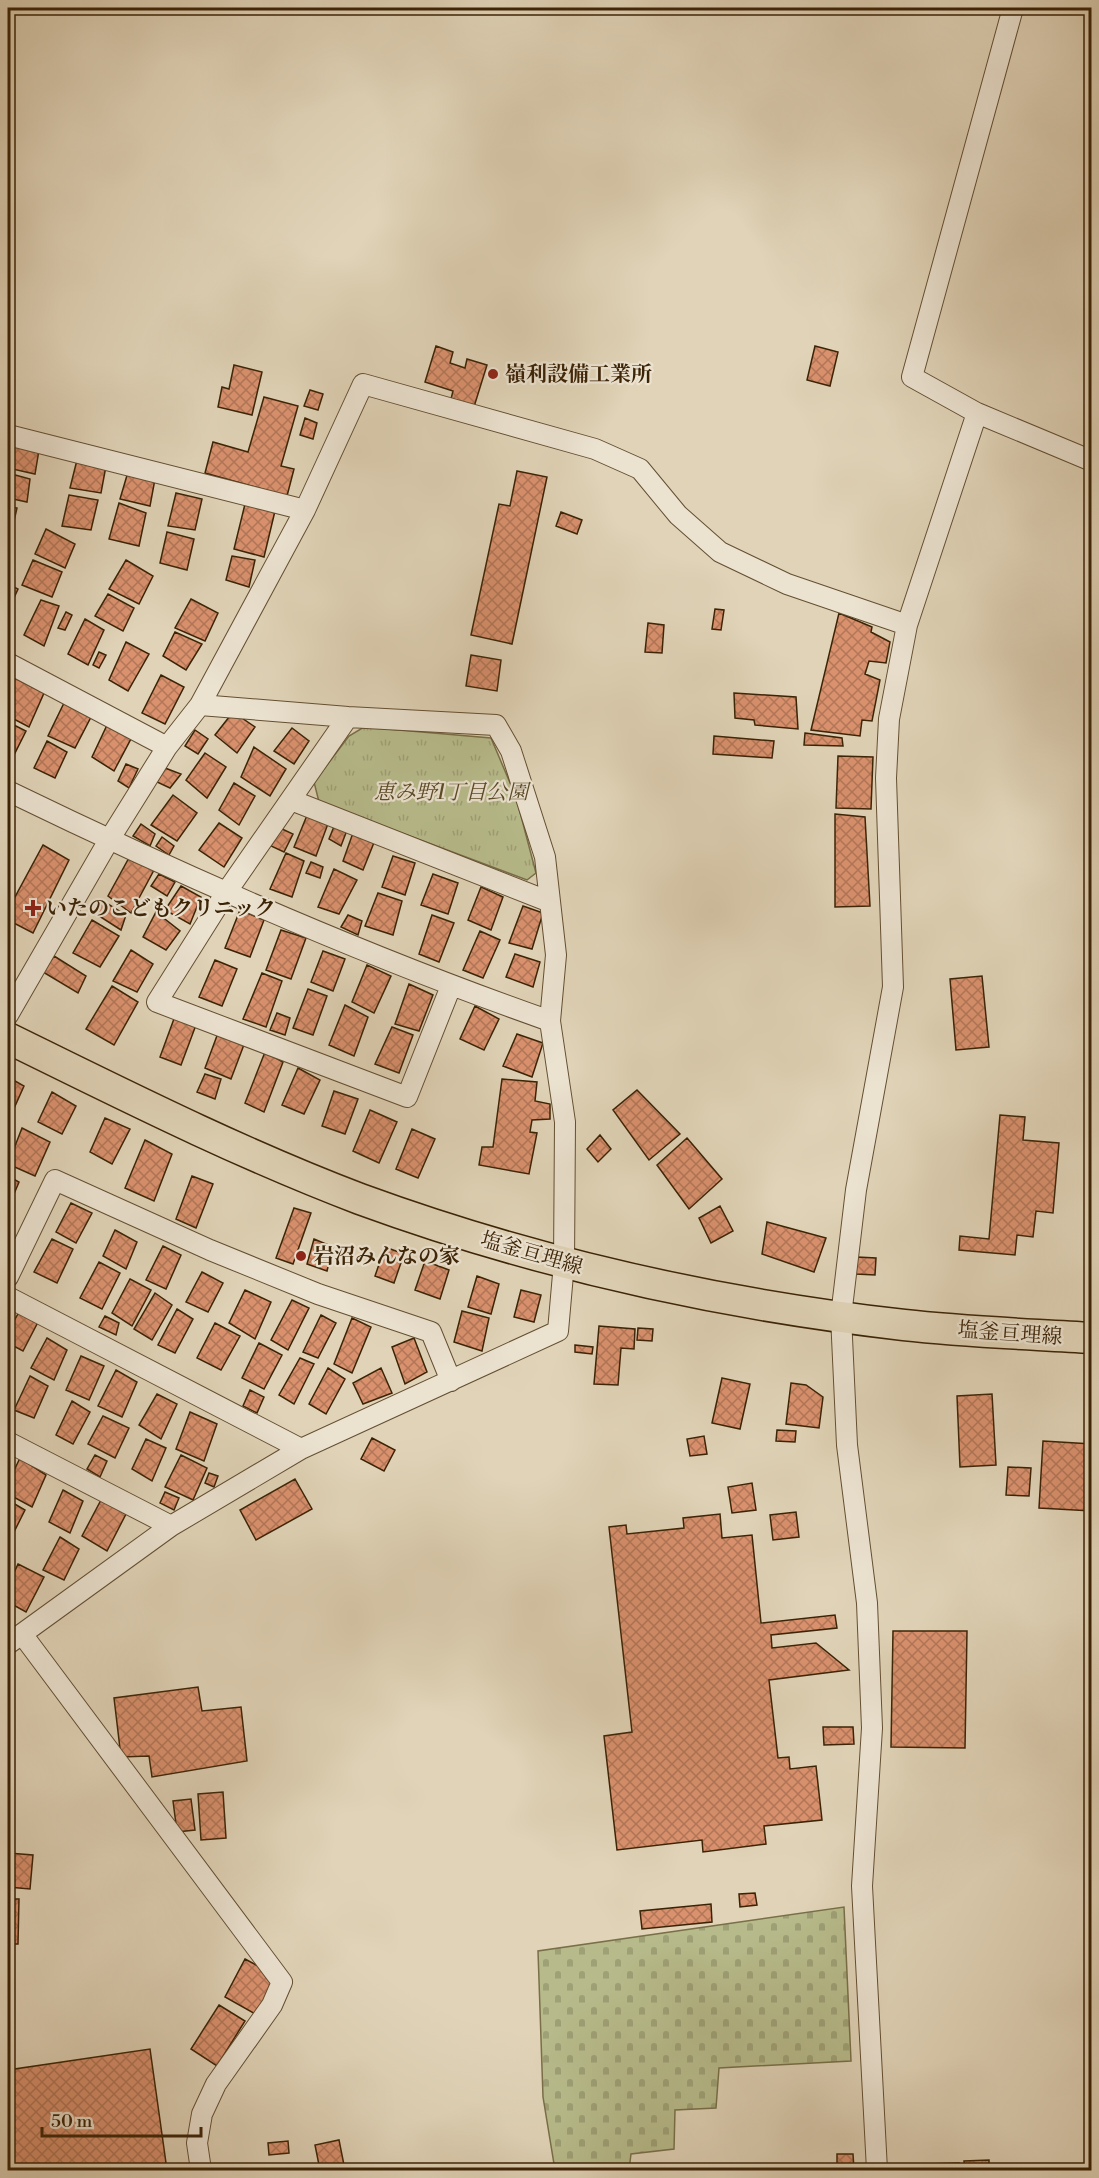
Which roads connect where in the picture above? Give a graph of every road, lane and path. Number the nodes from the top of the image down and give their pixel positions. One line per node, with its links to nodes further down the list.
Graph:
1 (1013, 8): 2 (street)
2 (977, 413): 4 (street); 6 (street)
3 (8, 435): 5 (street)
4 (1092, 461)
5 (305, 510): 6 (street); 8 (street)
6 (907, 625): 23 (street)
7 (8, 663): 10 (street)
8 (200, 705): 9 (street); 10 (street)
9 (348, 717): 12 (street); 15 (street)
10 (167, 747): 13 (street)
11 (8, 791): 13 (street)
12 (291, 800): 14 (street); 15 (street)
13 (109, 840): 14 (street); 17 (street)
14 (225, 894): 16 (street); 16 (street)
15 (550, 902): 18 (street)
16 (451, 986): 18 (street)
17 (8, 1015)
18 (550, 1021): 20 (street)
19 (8, 1038): 20 (main road, 塩釜亘理線)
20 (564, 1263): 23 (main road, 塩釜亘理線); 25 (street)
21 (8, 1277): 25 (street)
22 (8, 1297): 27 (street)
23 (841, 1316): 24 (main road, 塩釜亘理線); 31 (street)
24 (1092, 1338)
25 (451, 1381): 27 (street)
26 (8, 1442): 28 (street)
27 (301, 1449): 28 (street)
28 (171, 1526): 29 (street)
29 (15, 1639): 30 (street)
30 (201, 2170)
31 (877, 2170)

